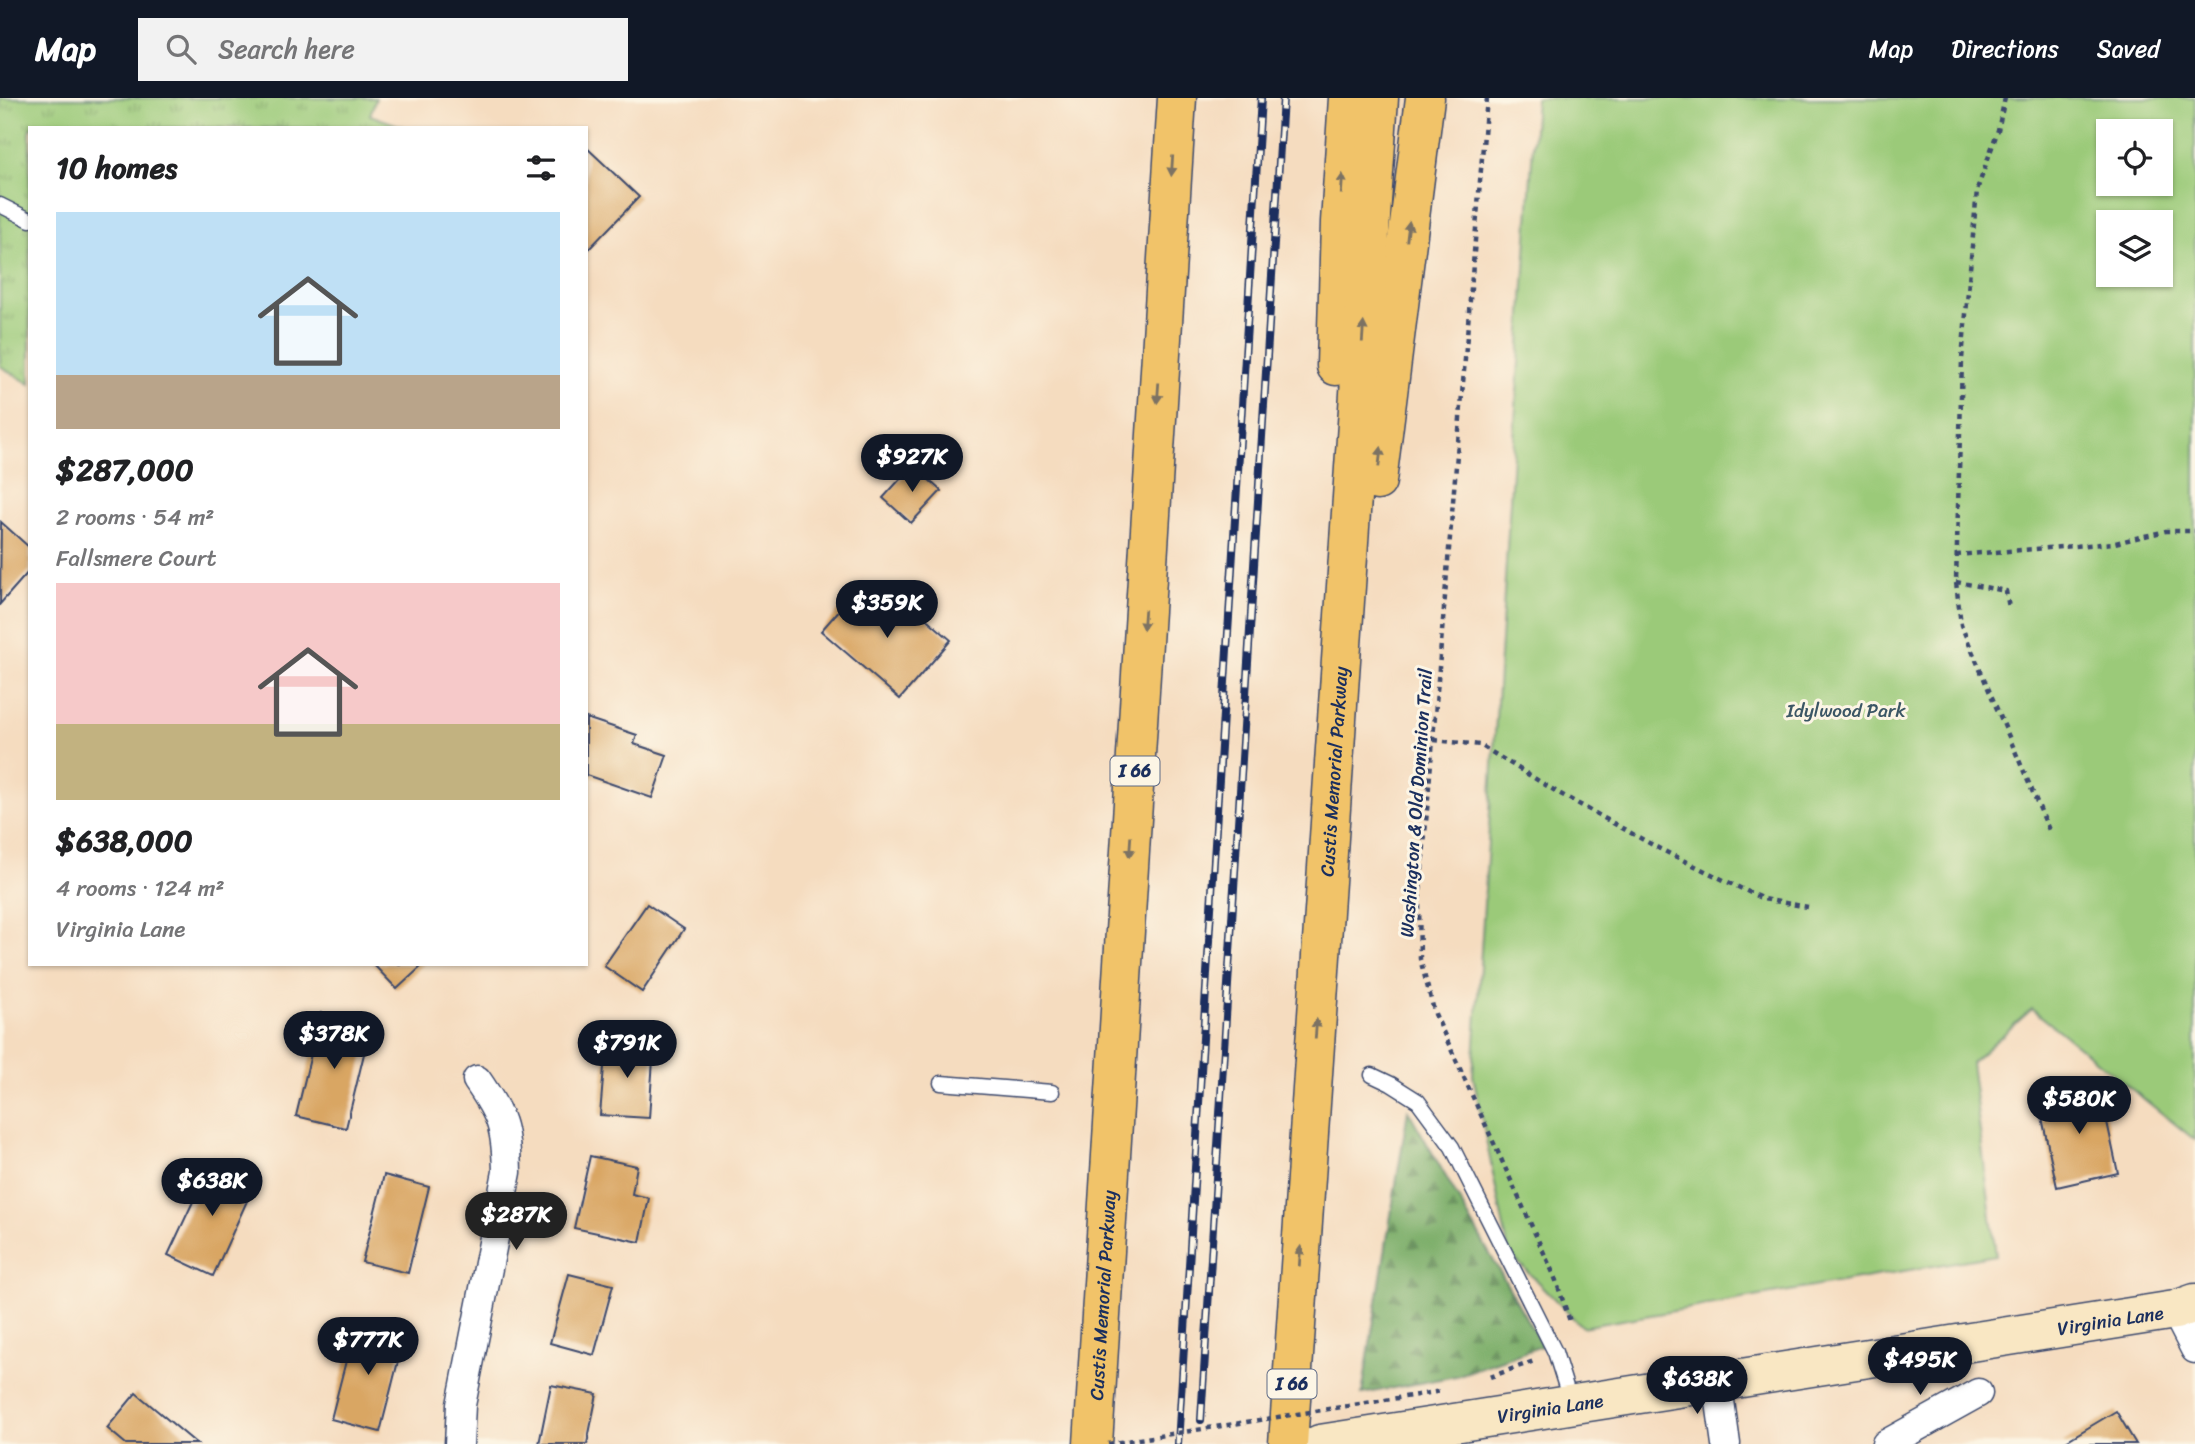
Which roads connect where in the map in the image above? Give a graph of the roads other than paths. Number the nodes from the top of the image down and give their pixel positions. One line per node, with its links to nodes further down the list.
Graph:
1 (1177, 98): 18 (highway, Custis Memorial Parkway / I 66, one-way to 18)
2 (1348, 98): 7 (highway, one-way to 2)
3 (1379, 98): 7 (highway, Custis Memorial Parkway / I 66, one-way to 3)
4 (1425, 98): 7 (highway, one-way to 4)
5 (0, 205): 6 (lane)
6 (28, 219)
7 (1325, 914): 19 (highway, Custis Memorial Parkway / I 66, one-way to 7)
8 (1372, 1075): 16 (lane)
9 (477, 1080): 17 (street)
10 (941, 1083): 11 (lane)
11 (1052, 1092)
12 (2185, 1306): 13 (street); 14 (street, Virginia Lane)
13 (2195, 1349)
14 (1717, 1380): 16 (street, Virginia Lane); 21 (street)
15 (1978, 1393): 22 (street)
16 (1571, 1403): 20 (street, Virginia Lane)
17 (459, 1444)
18 (1093, 1444)
19 (1288, 1444)
20 (1320, 1444)
21 (1726, 1444)
22 (1886, 1444)

